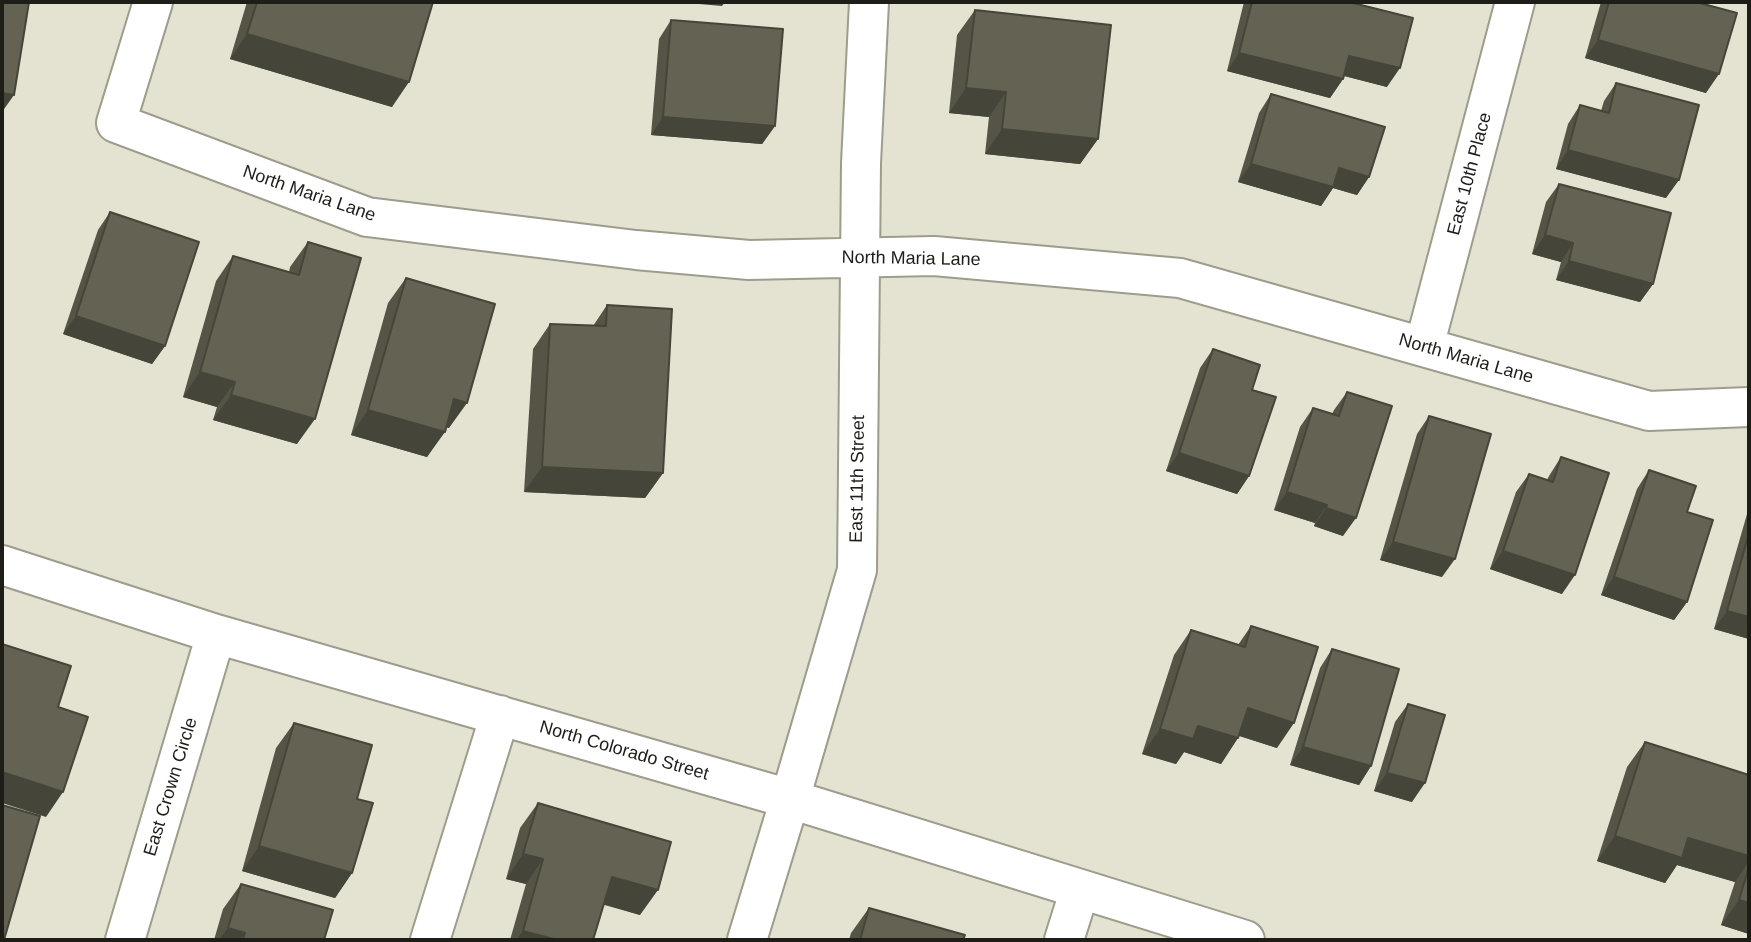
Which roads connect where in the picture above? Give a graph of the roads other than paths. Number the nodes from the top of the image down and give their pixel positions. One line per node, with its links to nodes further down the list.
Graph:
1 (153, 2): 4 (street, North Maria Lane)
2 (869, 2): 4 (street, East 11th Street)
3 (1515, 2): 5 (street, East 10th Place)
4 (860, 257): 5 (street, North Maria Lane); 10 (street, East 11th Street)
5 (1424, 347): 6 (street, North Maria Lane)
6 (1749, 407)
7 (2, 565): 8 (street, North Colorado Street)
8 (216, 634): 9 (street, North Colorado Street); 12 (street, East Crown Circle)
9 (500, 715): 10 (street, North Colorado Street); 13 (street)
10 (790, 799): 11 (street, North Colorado Street); 14 (street, East 11th Street)
11 (1080, 889): 15 (street); 16 (street, North Colorado Street)
12 (125, 940)
13 (430, 940)
14 (747, 940)
15 (1064, 940)
16 (1245, 940)

